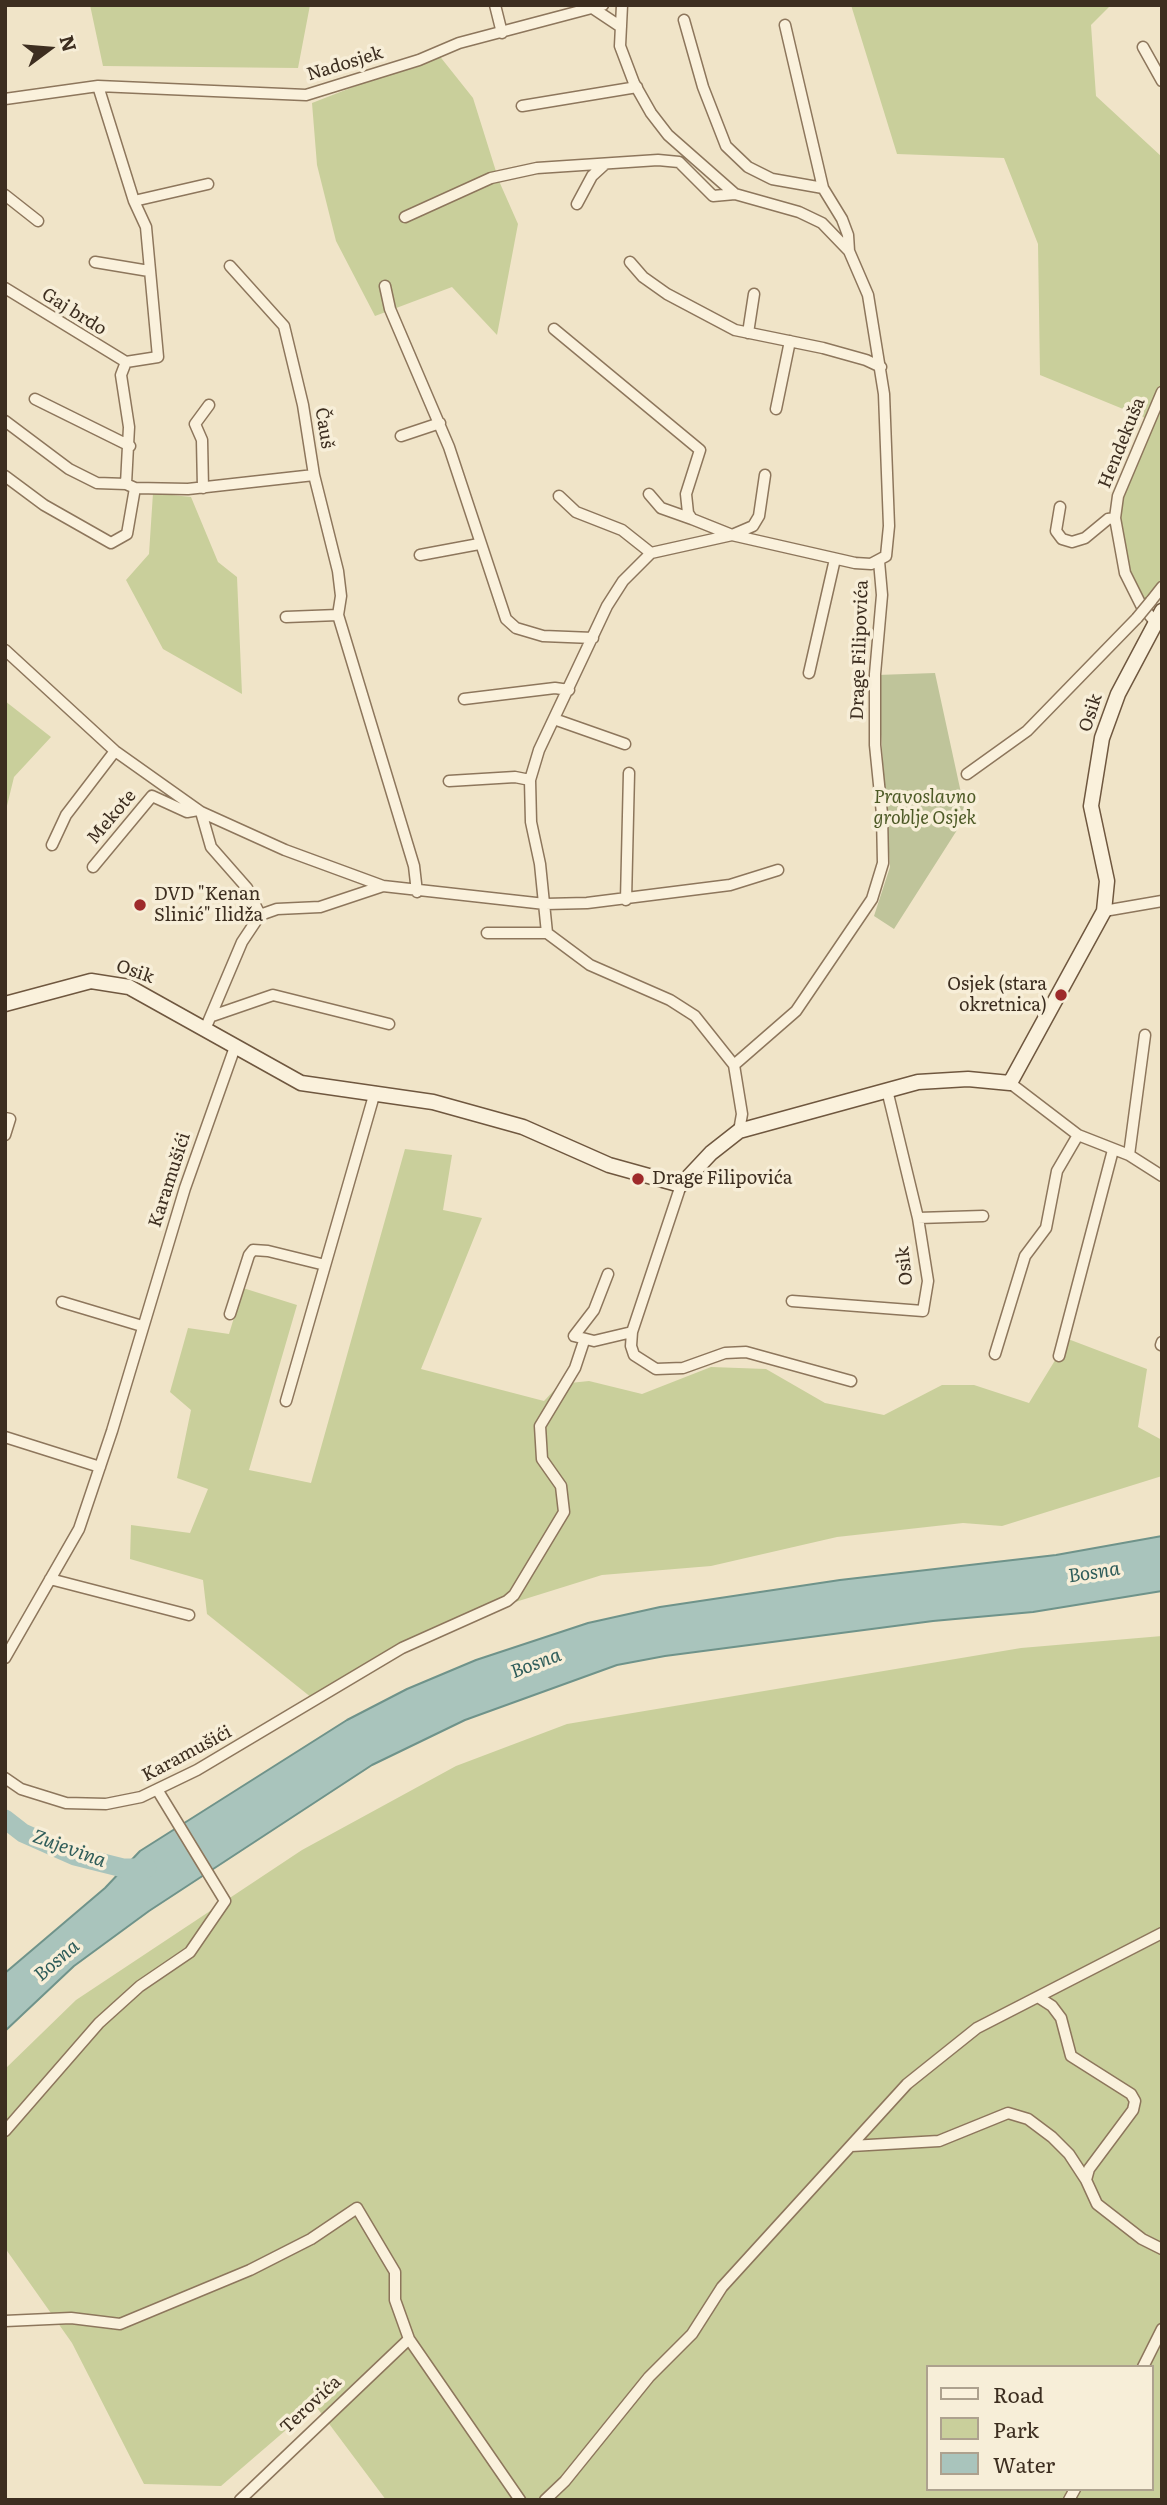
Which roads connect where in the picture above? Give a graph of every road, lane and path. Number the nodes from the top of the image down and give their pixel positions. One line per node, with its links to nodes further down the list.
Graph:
1 (495, 5): 7 (street)
2 (622, 5): 6 (street, Drage Filipovića)
3 (598, 7): 6 (street); 7 (street, Nadosjek)
4 (684, 20): 16 (street)
5 (785, 25): 16 (street, Drage Filipovića)
6 (621, 27): 11 (street, Drage Filipovića)
7 (502, 33): 10 (street, Nadosjek)
8 (1143, 47): 9 (street)
9 (1162, 81)
10 (98, 86): 12 (street, Nadosjek); 19 (street)
11 (637, 87): 13 (street); 17 (street, Drage Filipovića)
12 (5, 99)
13 (522, 106)
14 (604, 165): 17 (street, Drage Filipovića); 20 (street); 21 (street, Drage Filipovića)
15 (208, 184): 19 (street)
16 (823, 188): 23 (street, Drage Filipovića)
17 (734, 194): 23 (street, Drage Filipovića)
18 (5, 195): 22 (street)
19 (134, 201): 27 (street)
20 (577, 204)
21 (405, 217)
22 (38, 221)
23 (849, 251): 35 (street, Drage Filipovića)
24 (95, 262): 27 (street)
25 (630, 262): 32 (street)
26 (230, 266): 44 (street, Čauš)
27 (149, 271): 34 (street)
28 (385, 286): 41 (street)
29 (5, 288): 34 (street, Gaj brdo)
30 (754, 294): 32 (street)
31 (554, 329): 53 (street)
32 (748, 333): 33 (street)
33 (790, 341): 35 (street); 39 (street)
34 (126, 362): 43 (street)
35 (881, 368): 59 (street, Drage Filipovića)
36 (1162, 392): 52 (street, Hendekuša)
37 (35, 399): 43 (street)
38 (209, 405): 48 (street)
39 (776, 409)
40 (5, 421): 47 (street)
41 (440, 423): 42 (street); 55 (street)
42 (401, 436)
43 (130, 446): 47 (street)
44 (314, 475): 48 (street); 62 (street, Čauš)
45 (765, 475): 54 (street)
46 (5, 476): 47 (street)
47 (131, 486): 48 (street)
48 (203, 488)
49 (649, 494): 53 (street, Drage Filipovića)
50 (559, 496): 56 (street)
51 (1060, 507): 52 (street)
52 (1115, 517): 61 (street, Hendekuša)
53 (692, 519): 54 (street, Drage Filipovića)
54 (732, 535): 56 (street, Drage Filipovića); 58 (street, Drage Filipovića)
55 (479, 544): 57 (street); 64 (street)
56 (651, 553): 64 (street)
57 (420, 555)
58 (835, 559): 59 (street, Drage Filipovića); 66 (street, Drage Filipovića)
59 (879, 561): 94 (street, Drage Filipovića)
60 (1162, 587): 61 (street)
61 (1158, 614): 73 (street, bridge); 85 (main road, Osik)
62 (338, 615): 63 (street); 81 (street, Čauš)
63 (286, 617)
64 (593, 638): 67 (street)
65 (5, 650): 71 (street)
66 (809, 673)
67 (569, 691): 68 (street); 69 (street)
68 (464, 699)
69 (554, 719): 70 (street); 74 (street)
70 (625, 744)
71 (115, 751): 76 (street); 77 (street, Mekote)
72 (629, 773): 82 (street)
73 (967, 774)
74 (530, 780): 75 (street); 84 (street)
75 (449, 782)
76 (199, 811): 78 (street, Mekote); 80 (street); 86 (street)
77 (51, 845)
78 (93, 867)
79 (778, 870): 82 (street)
80 (383, 886): 81 (street); 86 (street)
81 (417, 891): 84 (street)
82 (626, 900): 84 (street)
83 (1162, 901): 85 (street)
84 (545, 904): 88 (street)
85 (1104, 911): 95 (main road, Osik)
86 (260, 915): 90 (street)
87 (487, 933): 88 (street)
88 (547, 933): 94 (street)
89 (5, 1004): 90 (main road, Osik)
90 (209, 1022): 91 (street); 93 (main road, Osik)
91 (388, 1024)
92 (1145, 1035): 103 (street)
93 (235, 1047): 97 (main road, Osik); 113 (street, Karamušići)
94 (734, 1065): 99 (street)
95 (1010, 1083): 96 (main road); 101 (street)
96 (887, 1090): 99 (main road); 107 (street, Osik)
97 (375, 1092): 105 (main road, Osik); 108 (street)
98 (5, 1118): 100 (street)
99 (739, 1131): 105 (main road)
100 (5, 1135)
101 (1079, 1135): 102 (street); 116 (street)
102 (1113, 1150): 103 (street); 117 (street)
103 (1129, 1155): 104 (street)
104 (1162, 1176)
105 (681, 1185): 114 (street)
106 (983, 1216): 107 (street)
107 (918, 1218): 110 (street, Osik)
108 (325, 1265): 112 (street); 119 (street)
109 (608, 1274): 115 (street)
110 (792, 1301)
111 (62, 1302): 113 (street)
112 (230, 1314)
113 (142, 1326): 121 (street, Karamušići)
114 (632, 1332): 115 (street); 118 (street)
115 (584, 1341): 126 (street, Karamušići)
116 (995, 1354)
117 (1059, 1356)
118 (851, 1381)
119 (286, 1401)
120 (5, 1437): 121 (street)
121 (100, 1467): 122 (street, Karamušići)
122 (50, 1579): 123 (street); 124 (street, Karamušići)
123 (189, 1615)
124 (5, 1658)
125 (5, 1778): 126 (street, Karamušići)
126 (158, 1791): 129 (street)
127 (1162, 1933): 128 (street)
128 (1038, 1997): 130 (street); 131 (street)
129 (5, 2132)
130 (851, 2146): 131 (street); 139 (street)
131 (1086, 2180): 132 (street)
132 (1162, 2249)
133 (5, 2320): 135 (street)
134 (1162, 2329): 136 (street)
135 (409, 2339): 137 (street, Terovića); 138 (street)
136 (1144, 2365)
137 (240, 2500)
138 (520, 2500)
139 (545, 2500)

